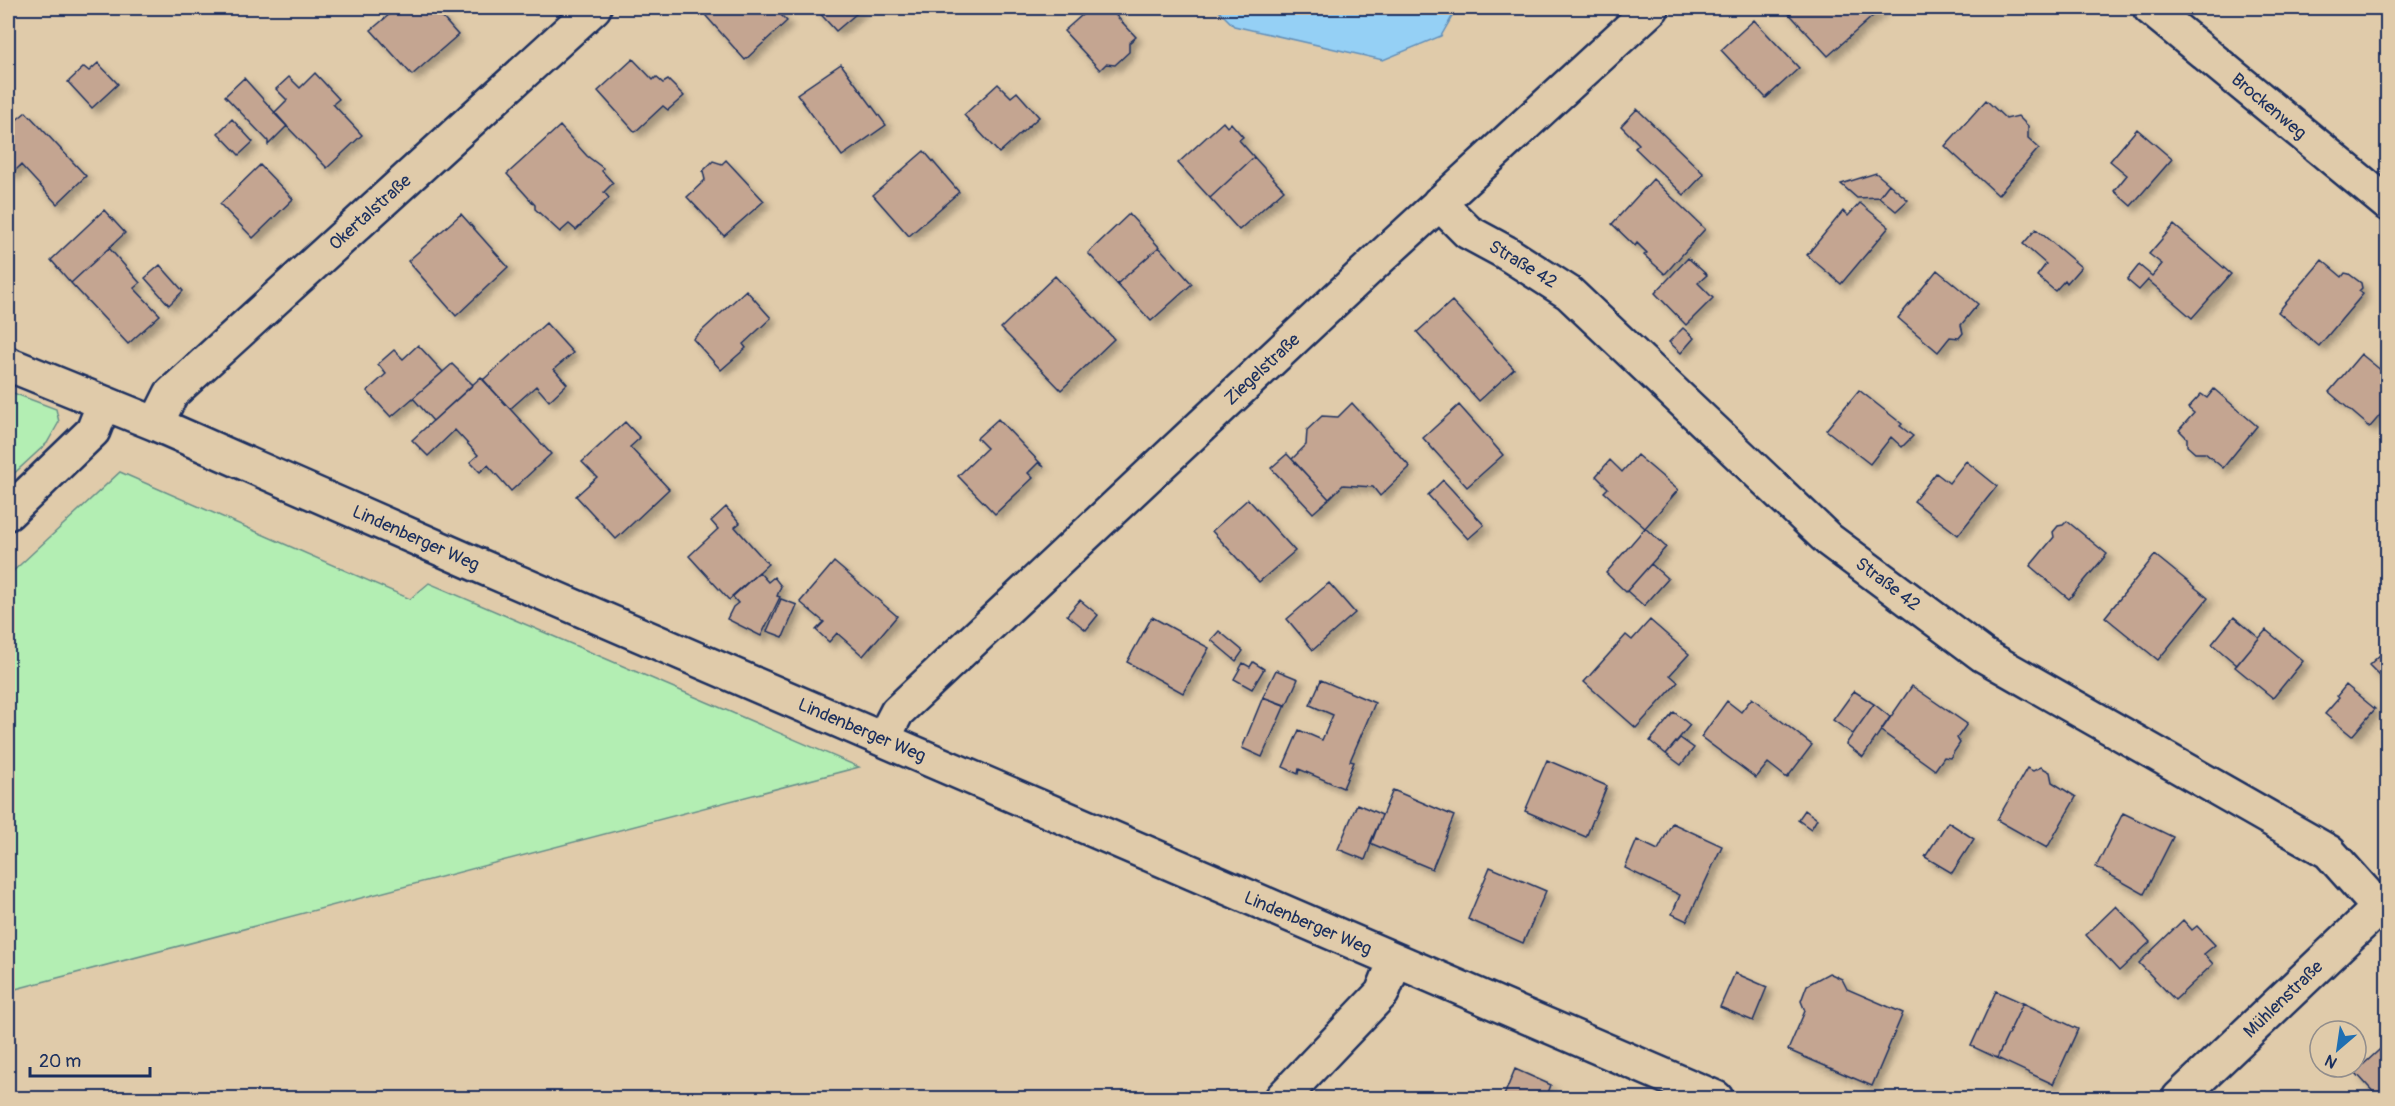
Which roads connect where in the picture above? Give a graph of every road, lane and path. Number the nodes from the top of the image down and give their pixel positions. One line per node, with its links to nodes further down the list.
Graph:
1 (594, 8): 8 (street, Okertalstraße)
2 (1652, 8): 4 (street, Ziegelstraße)
3 (2150, 8): 5 (street, Brockenweg)
4 (1439, 203): 10 (street, Ziegelstraße); 11 (street, Straße 42)
5 (2388, 204)
6 (8, 364): 7 (street, Lindenberger Weg)
7 (104, 403): 8 (street, Lindenberger Weg); 9 (street)
8 (156, 424): 10 (street, Lindenberger Weg)
9 (8, 513)
10 (883, 739): 12 (street, Lindenberger Weg)
11 (2383, 904): 15 (street, Mühlenstraße)
12 (1395, 961): 13 (street); 14 (street, Lindenberger Weg)
13 (1282, 1098)
14 (1716, 1098)
15 (2179, 1098)

